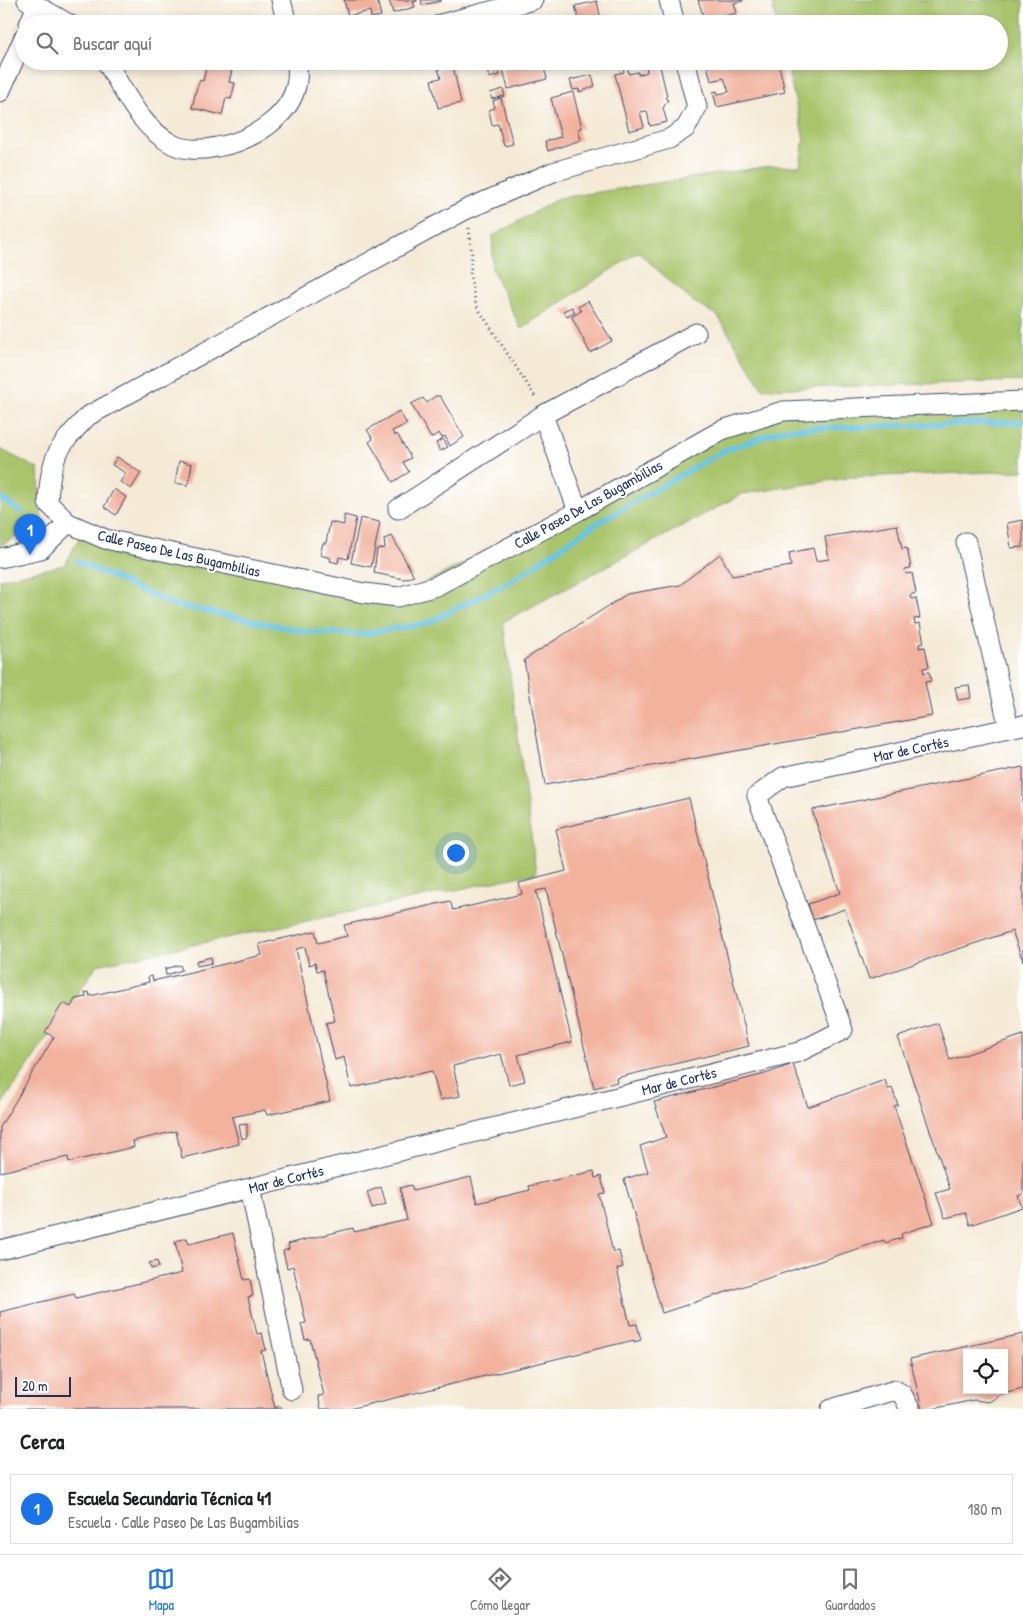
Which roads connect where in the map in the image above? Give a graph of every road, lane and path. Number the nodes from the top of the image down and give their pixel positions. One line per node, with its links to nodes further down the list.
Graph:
1 (282, 0): 6 (street)
2 (533, 0): 7 (street)
3 (669, 0): 8 (street)
4 (32, 3): 5 (street)
5 (53, 15)
6 (285, 15)
7 (476, 15)
8 (673, 15)
9 (15, 58): 13 (street)
10 (112, 70): 11 (street)
11 (297, 70)
12 (687, 70): 14 (street, Calle Paseo De Las Bugambilias)
13 (0, 92)
14 (465, 210): 17 (path); 20 (street, Calle Paseo De Las Bugambilias)
15 (696, 333): 17 (street)
16 (1023, 401): 19 (street, Calle Paseo De Las Bugambilias)
17 (543, 415): 18 (street); 19 (street)
18 (398, 509)
19 (578, 511): 20 (street, Calle Paseo De Las Bugambilias)
20 (68, 523): 22 (street)
21 (966, 542): 23 (street)
22 (0, 558)
23 (1016, 727): 24 (street, Mar de Cortés)
24 (250, 1188): 25 (street, Mar de Cortés); 26 (street)
25 (0, 1250)
26 (292, 1390)
27 (831, 1409): 28 (street)
28 (910, 1409)

